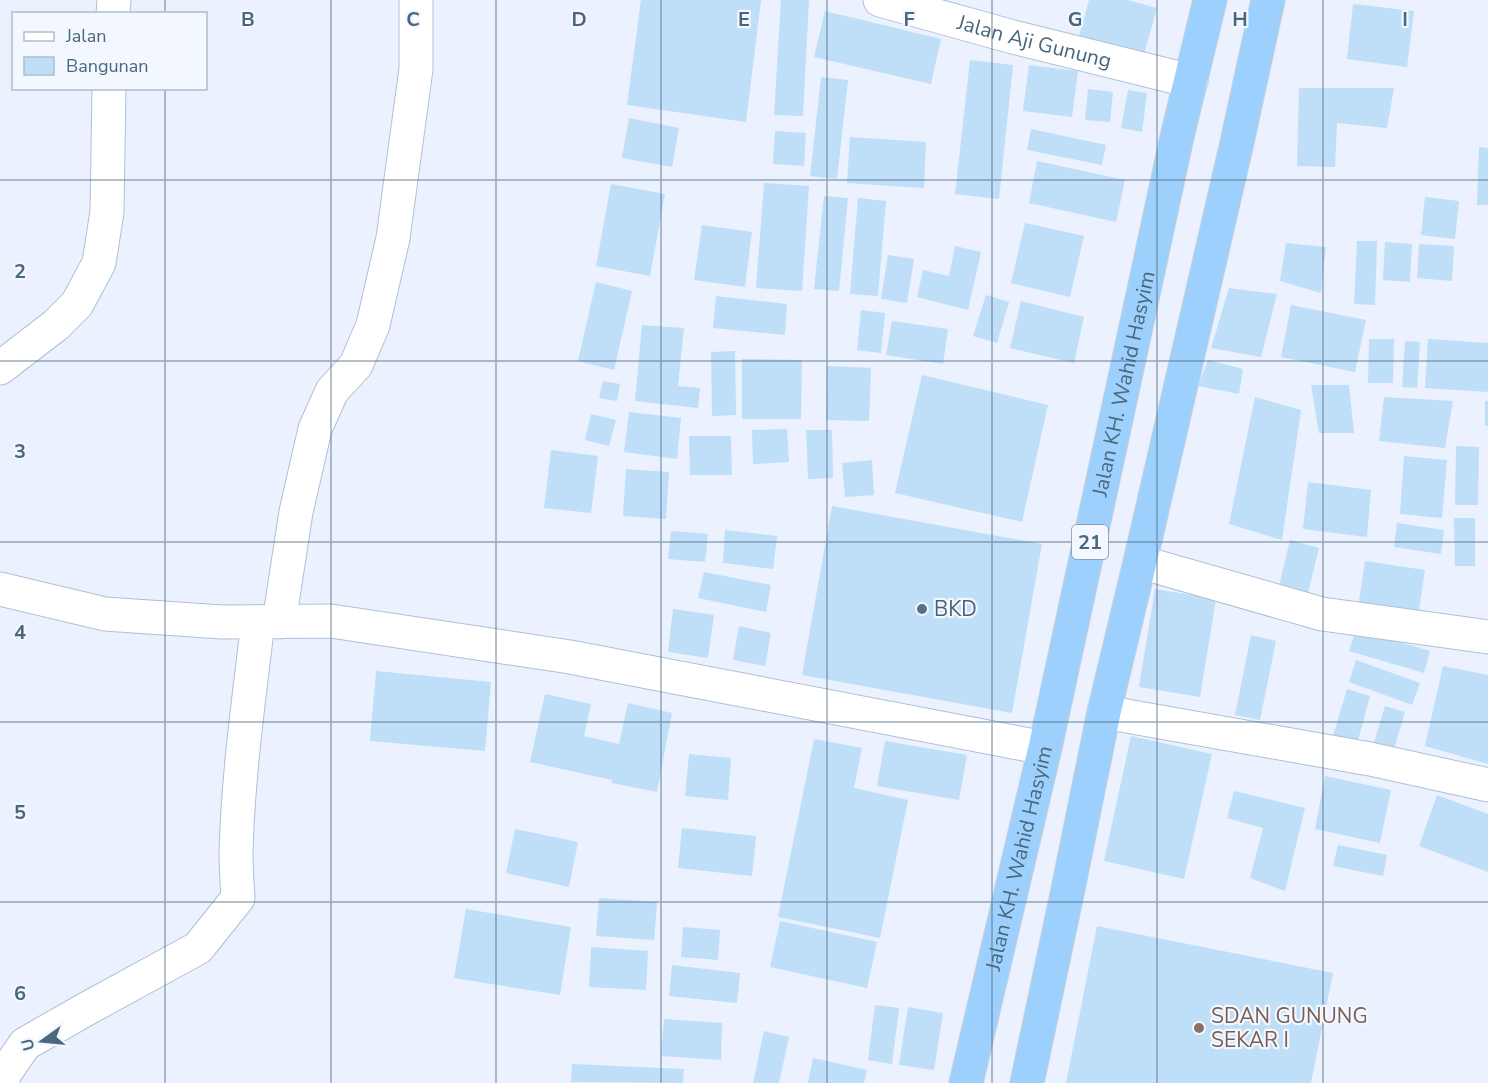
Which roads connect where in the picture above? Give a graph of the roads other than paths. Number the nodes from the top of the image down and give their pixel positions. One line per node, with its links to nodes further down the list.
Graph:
1 (416, 0): 10 (street)
2 (880, 0): 5 (street, Jalan Aji Gunung)
3 (1210, 0): 5 (highway, Jalan KH. Wahid Hasyim / 21)
4 (1268, 0): 8 (highway)
5 (1191, 81): 13 (highway, Jalan KH. Wahid Hasyim / 21)
6 (109, 90): 7 (street)
7 (0, 368)
8 (1140, 562): 11 (street); 12 (highway)
9 (0, 589): 10 (street)
10 (268, 622): 13 (street); 15 (street)
11 (1488, 637)
12 (1104, 712): 14 (street); 17 (highway)
13 (1046, 748): 16 (highway, Jalan KH. Wahid Hasyim / 21)
14 (1488, 784)
15 (2, 1083)
16 (966, 1083)
17 (1027, 1083)

